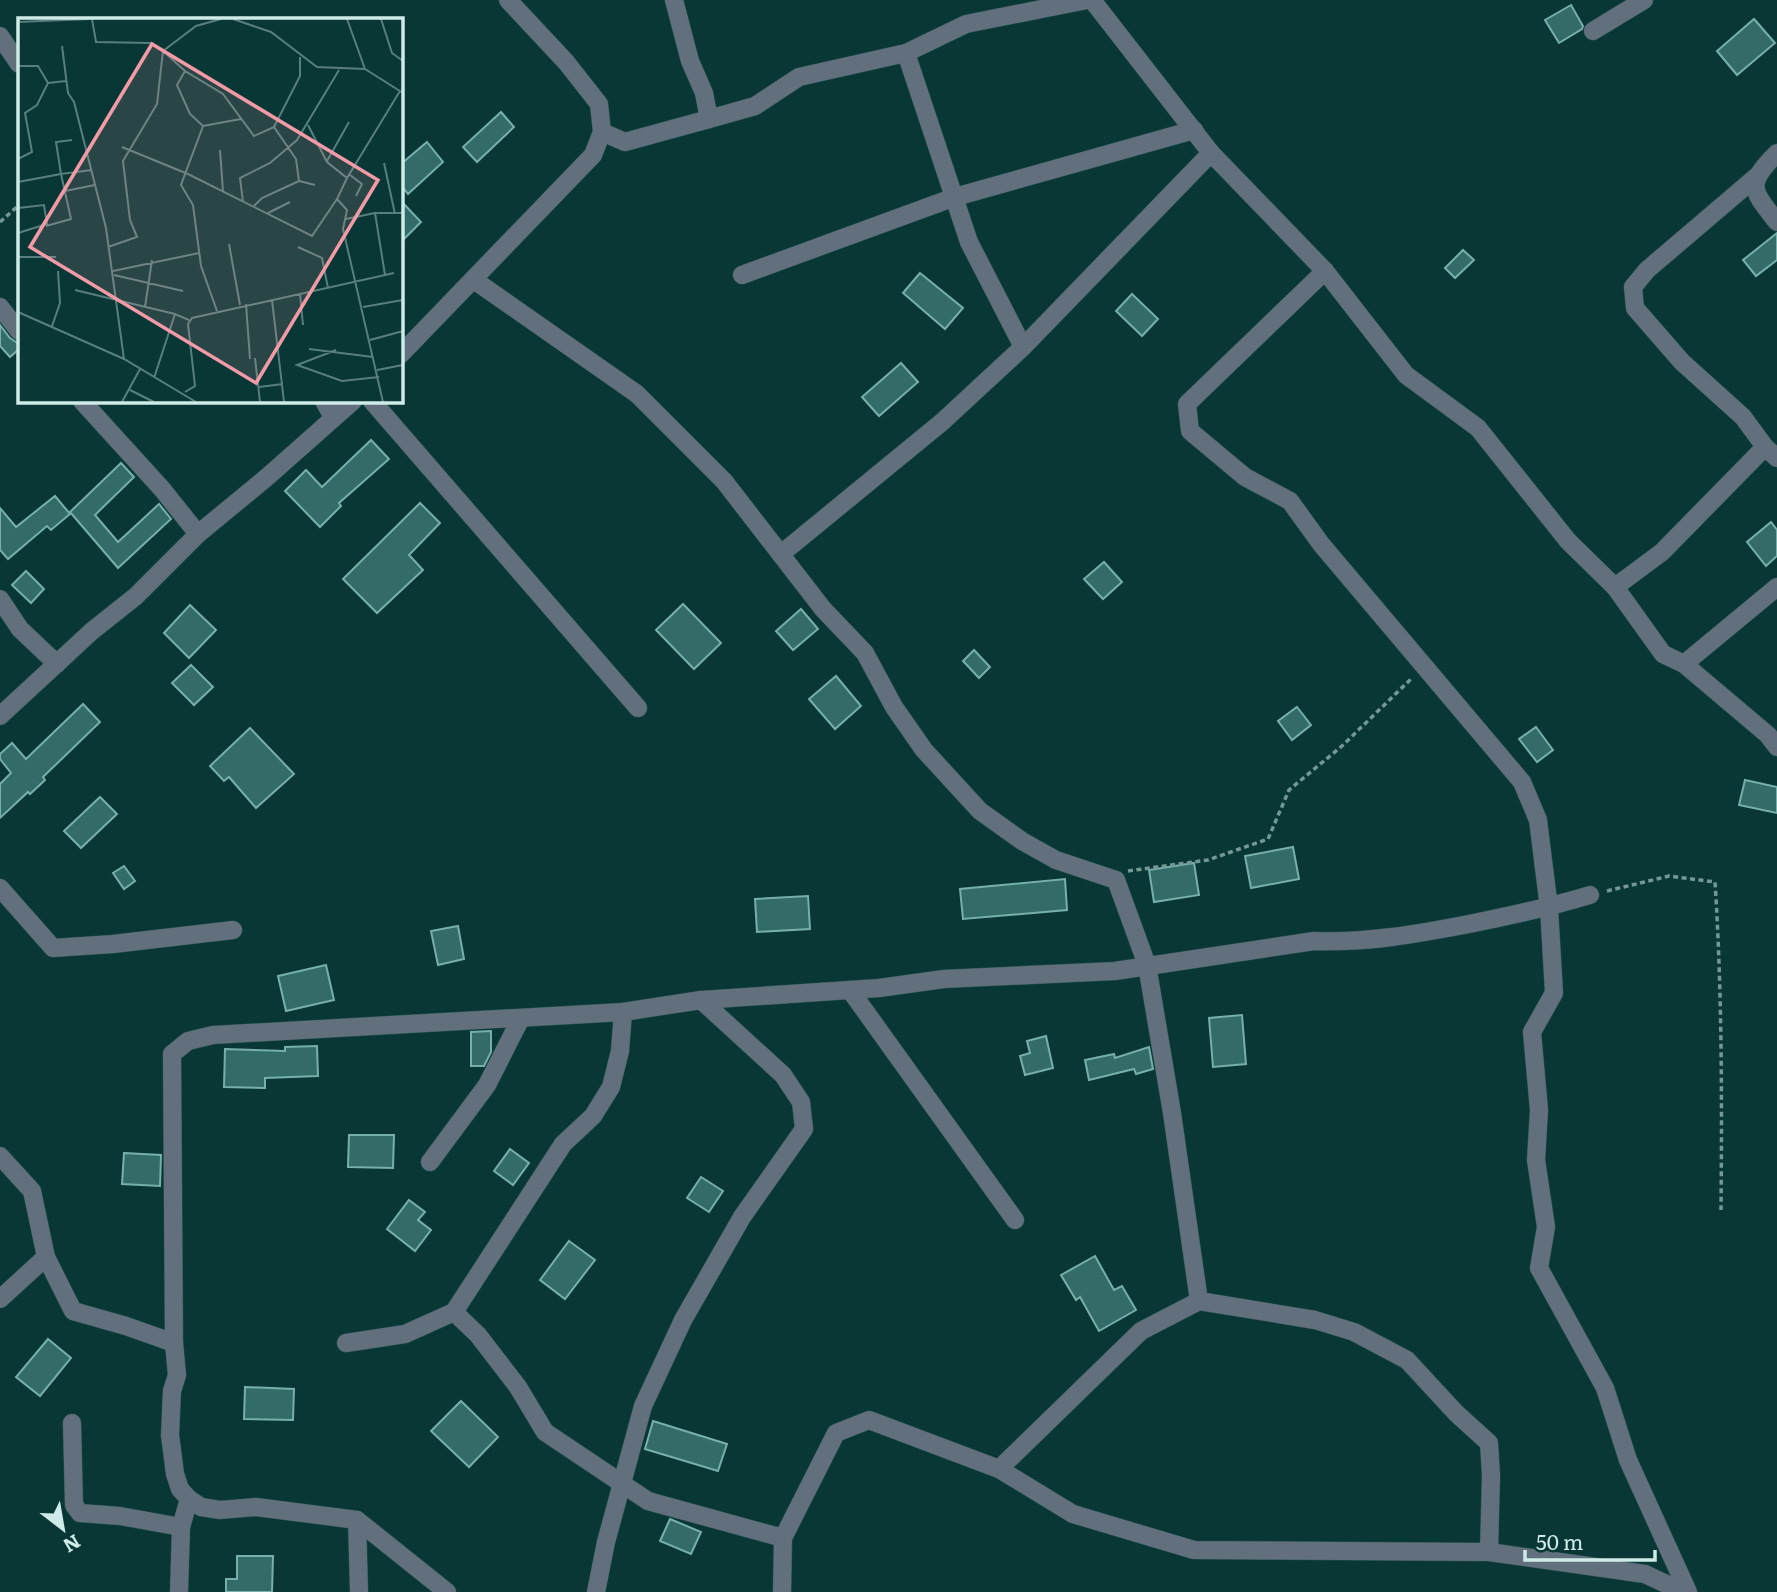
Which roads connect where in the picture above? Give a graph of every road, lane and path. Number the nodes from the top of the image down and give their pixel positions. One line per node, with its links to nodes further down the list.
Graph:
1 (508, 0): 11 (street)
2 (674, 0): 9 (street)
3 (1089, 0): 7 (street); 10 (street)
4 (1644, 0): 5 (street)
5 (1592, 31)
6 (0, 36): 8 (street)
7 (906, 53): 9 (street); 15 (street)
8 (18, 63)
9 (709, 119): 11 (street)
10 (1194, 130): 12 (street); 15 (street)
11 (602, 132): 21 (street)
12 (1211, 153): 19 (street); 24 (street)
13 (1777, 153): 14 (street)
14 (1756, 177): 18 (street); 31 (street)
15 (955, 197): 20 (street); 24 (street)
16 (18, 206): 17 (path)
17 (0, 222)
18 (1777, 222)
19 (1325, 271): 34 (street); 39 (street)
20 (742, 275)
21 (474, 279): 25 (street); 33 (street)
22 (0, 307): 23 (street)
23 (18, 330)
24 (1023, 347): 33 (street)
25 (402, 353)
26 (83, 402): 32 (street)
27 (325, 402): 30 (street)
28 (351, 402): 30 (street)
29 (373, 402): 40 (street)
30 (333, 417): 32 (street)
31 (1771, 452): 34 (street)
32 (198, 534): 37 (street)
33 (781, 554): 43 (street)
34 (1615, 587): 38 (street)
35 (1777, 587): 38 (street)
36 (0, 599): 37 (street)
37 (57, 664): 41 (street)
38 (1684, 664): 42 (street)
39 (1425, 666): 43 (path); 46 (street)
40 (638, 708)
41 (0, 716)
42 (1777, 747)
43 (1116, 880): 48 (street)
44 (0, 888): 47 (street)
45 (1590, 895): 46 (street); 55 (path)
46 (1549, 908): 48 (street); 76 (street)
47 (233, 930)
48 (1147, 965): 49 (street); 59 (street)
49 (850, 990): 50 (street); 56 (street)
50 (702, 1000): 51 (street); 65 (street)
51 (623, 1012): 52 (street); 60 (street)
52 (521, 1018): 54 (street); 61 (street)
53 (0, 1156): 57 (street)
54 (430, 1162)
55 (1721, 1210)
56 (1016, 1220)
57 (46, 1257): 58 (street); 61 (street)
58 (0, 1299)
59 (1199, 1301): 64 (street); 70 (street)
60 (454, 1312): 62 (street); 65 (street)
61 (174, 1343): 66 (street)
62 (346, 1343)
63 (72, 1423): 68 (street)
64 (999, 1469): 69 (street); 70 (street)
65 (622, 1485): 69 (street); 74 (street)
66 (189, 1499): 67 (street); 68 (street)
67 (357, 1520): 72 (street); 73 (street)
68 (181, 1527): 71 (street)
69 (783, 1538): 75 (street)
70 (1489, 1552): 76 (street)
71 (179, 1592)
72 (359, 1592)
73 (447, 1592)
74 (596, 1592)
75 (782, 1592)
76 (1685, 1592)

